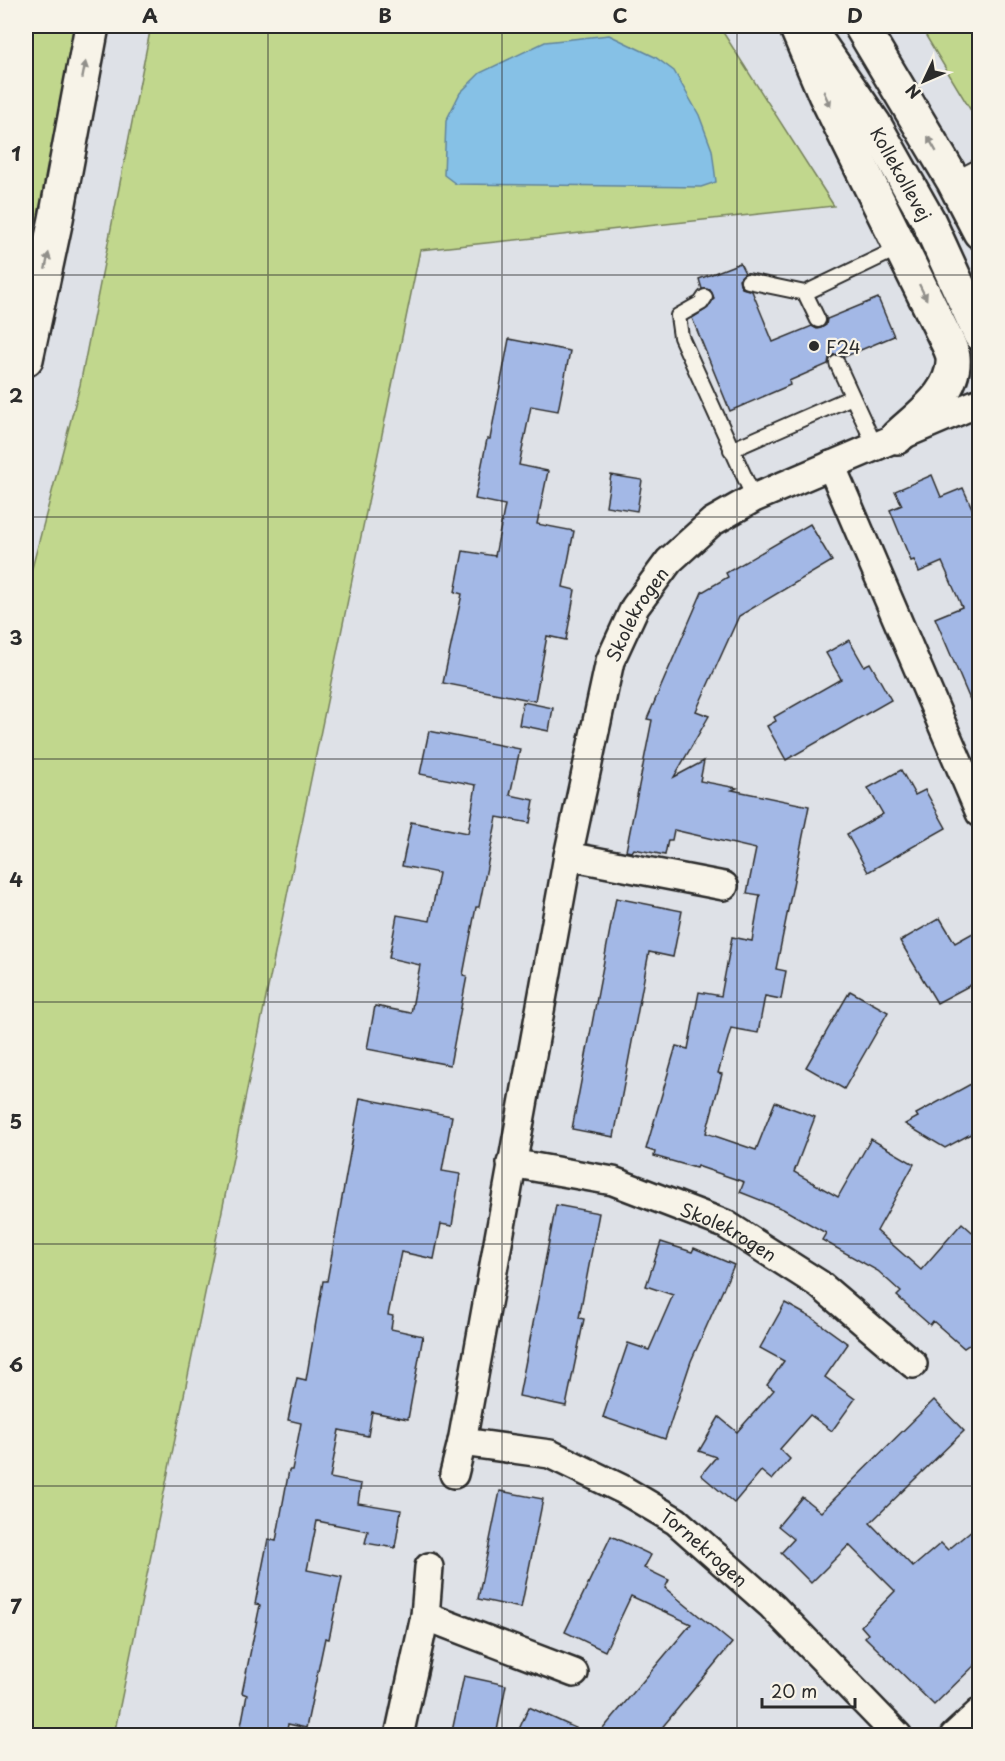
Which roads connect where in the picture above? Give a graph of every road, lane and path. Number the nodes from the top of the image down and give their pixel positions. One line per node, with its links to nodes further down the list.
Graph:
1 (92, 26): 13 (main road, one-way to 1)
2 (796, 26): 7 (main road, one-way to 7)
3 (805, 26): 12 (main road, Kollekollevej)
4 (861, 26): 5 (main road, one-way to 4)
5 (967, 173): 6 (main road)
6 (980, 232)
7 (901, 247): 9 (lane); 17 (main road, one-way to 17)
8 (748, 281): 9 (lane)
9 (805, 293): 11 (lane)
10 (705, 297): 18 (lane)
11 (818, 320)
12 (980, 334)
13 (26, 359)
14 (837, 363): 15 (lane)
15 (852, 397): 17 (lane); 18 (lane)
16 (980, 402): 17 (street, Skolekrogen)
17 (886, 442): 19 (street, Skolekrogen)
18 (731, 450): 20 (lane)
19 (831, 465): 20 (street, Skolekrogen); 21 (street)
20 (754, 498): 22 (street, Skolekrogen)
21 (980, 813)
22 (568, 856): 23 (street); 24 (street, Skolekrogen)
23 (724, 886)
24 (511, 1163): 25 (street, Skolekrogen); 26 (street, Skolekrogen)
25 (913, 1364)
26 (462, 1442): 27 (street, Skolekrogen); 33 (street, Tornekrogen)
27 (454, 1474)
28 (429, 1567): 29 (street)
29 (425, 1616): 30 (street); 32 (street)
30 (574, 1673)
31 (980, 1712): 34 (street)
32 (399, 1736)
33 (898, 1736)
34 (954, 1736)

